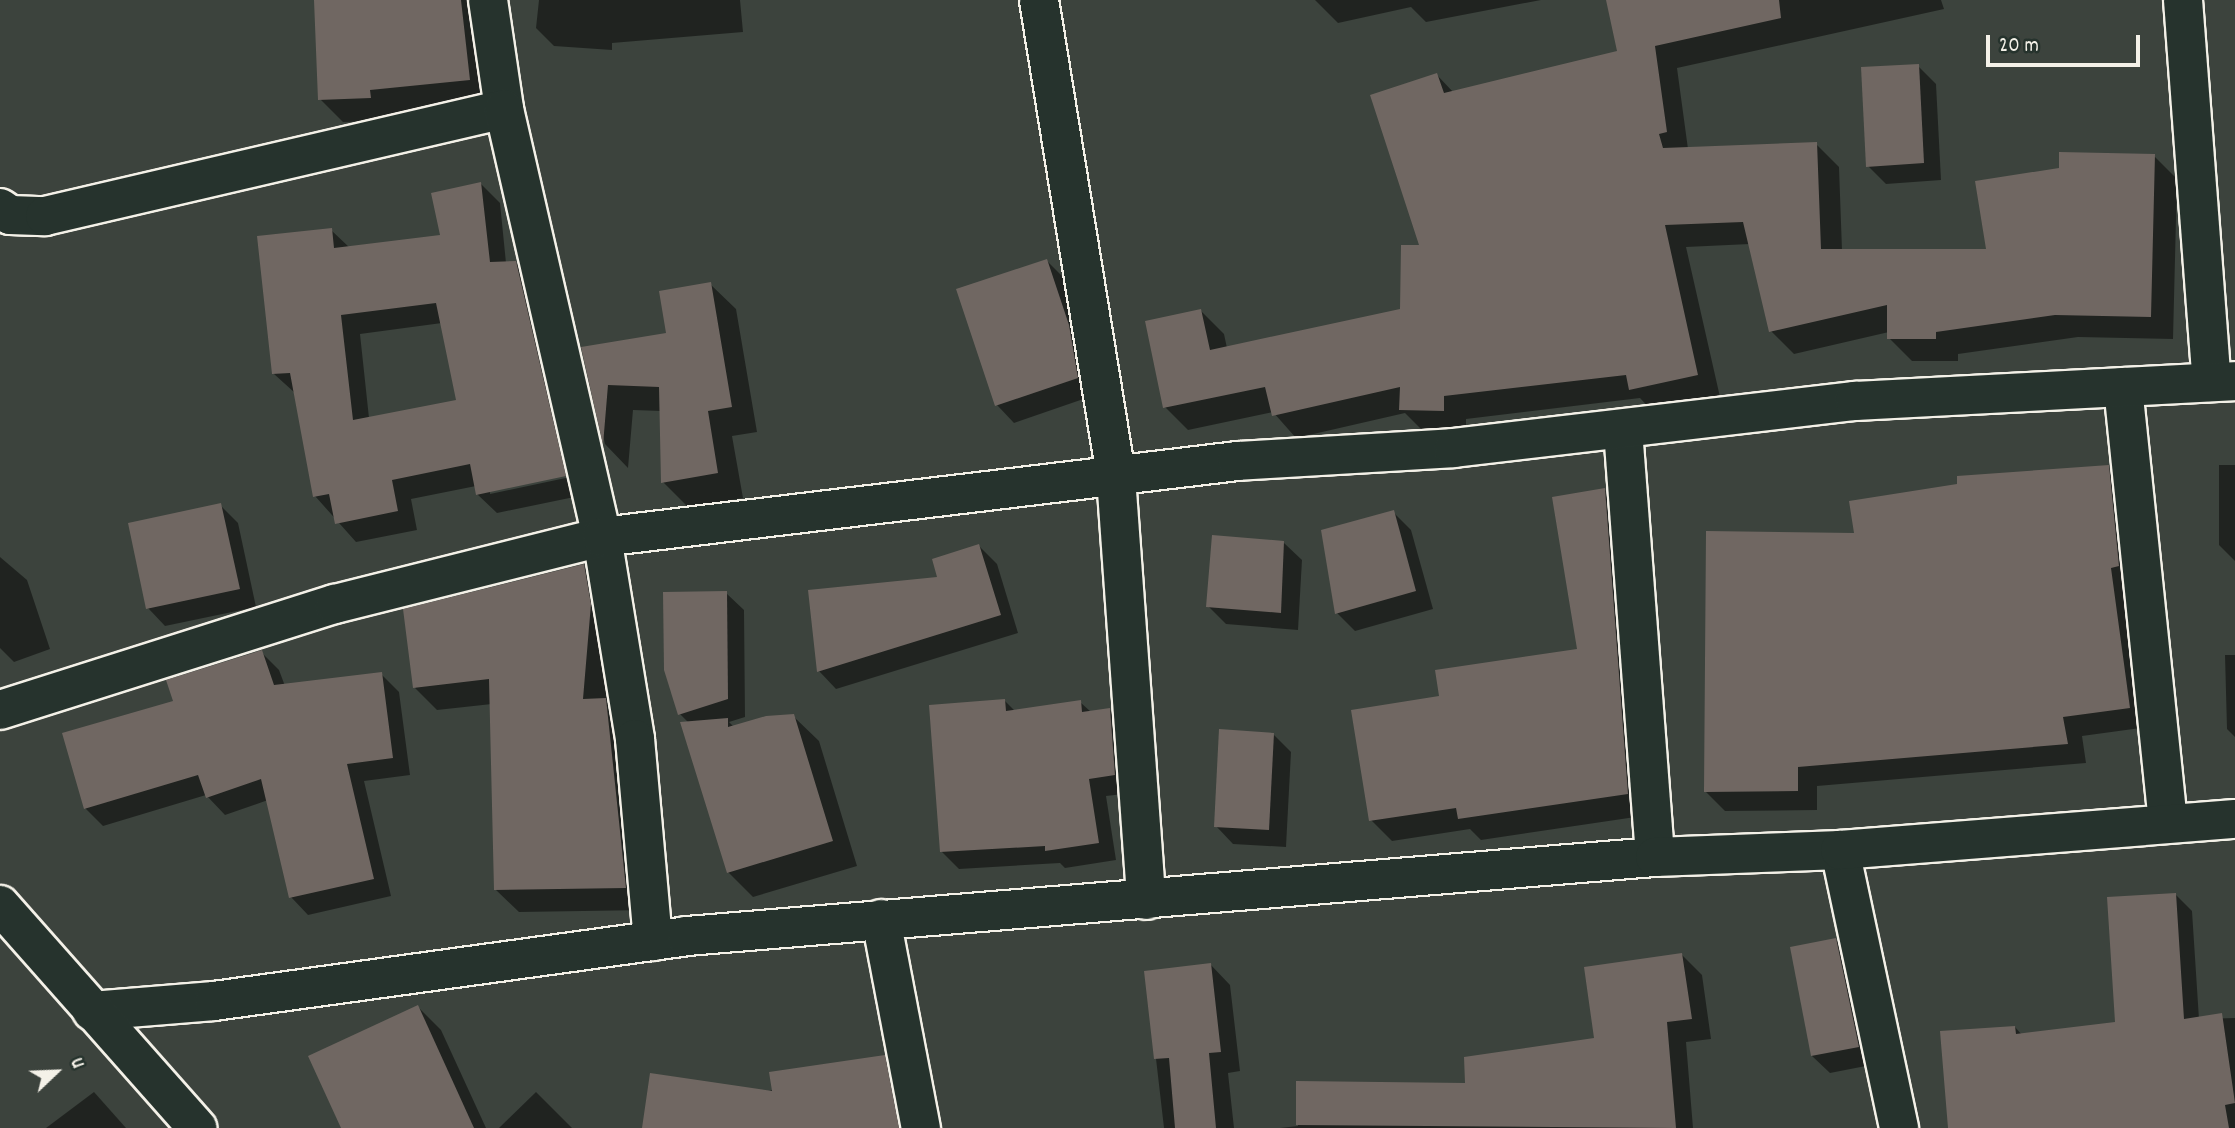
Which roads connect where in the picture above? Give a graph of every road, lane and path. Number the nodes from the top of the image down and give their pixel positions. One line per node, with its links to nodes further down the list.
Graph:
1 (488, 0): 4 (street)
2 (1039, 0): 9 (street)
3 (2183, 0): 6 (street)
4 (505, 109): 5 (street); 10 (street)
5 (0, 208)
6 (2223, 381): 7 (street)
7 (2123, 387): 8 (street); 13 (street)
8 (1623, 430): 9 (street); 15 (street)
9 (1116, 477): 10 (street); 16 (street)
10 (602, 537): 11 (street); 19 (street)
11 (0, 710)
12 (2235, 819): 13 (street)
13 (2168, 823): 14 (street)
14 (1840, 850): 15 (street); 23 (street)
15 (1655, 857): 16 (street)
16 (1146, 900): 18 (street)
17 (0, 905): 20 (street)
18 (881, 919): 19 (street); 22 (street)
19 (653, 941): 20 (street)
20 (92, 1011): 21 (street)
21 (197, 1128)
22 (921, 1128)
23 (1899, 1128)

